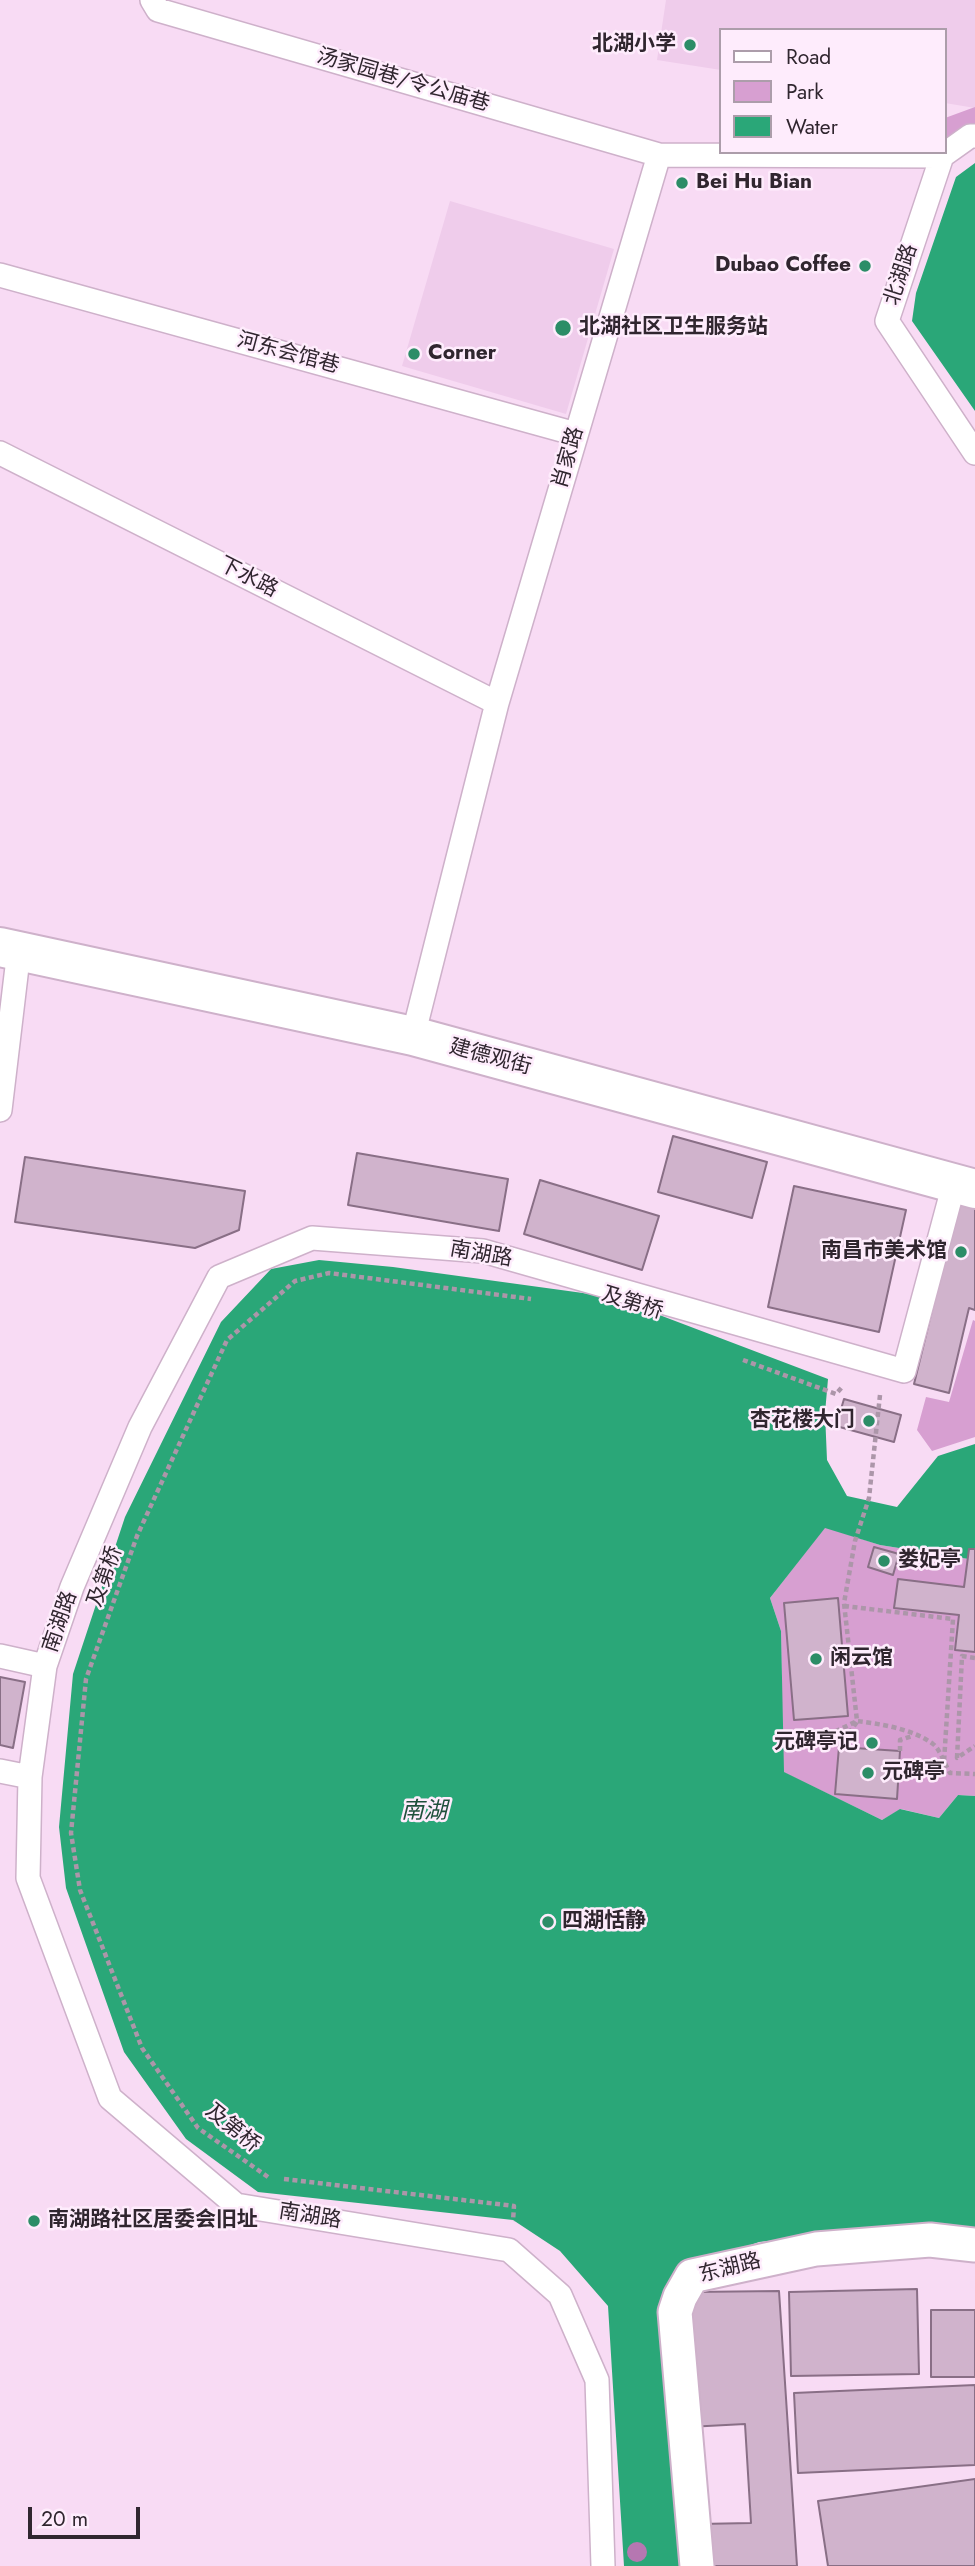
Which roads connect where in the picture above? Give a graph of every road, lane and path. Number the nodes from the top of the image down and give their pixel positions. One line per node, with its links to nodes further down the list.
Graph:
1 (152, 0): 5 (lane, 汤家园巷/令公庙巷)
2 (975, 136): 3 (lane)
3 (947, 152)
4 (945, 154): 6 (lane)
5 (659, 155): 6 (lane); 8 (lane, 肖家路)
6 (942, 156): 10 (lane, 北湖路)
7 (0, 275): 8 (lane, 河东会馆巷)
8 (576, 434): 11 (lane, 肖家路)
9 (0, 453): 11 (lane, 下水路)
10 (975, 453)
11 (497, 703): 13 (lane, 肖家路)
12 (10, 948): 13 (street, 建德观街); 14 (lane)
13 (413, 1036): 15 (street, 建德观街)
14 (0, 1110)
15 (964, 1186): 18 (lane, 南湖路)
16 (544, 1301): 34 (path, 及第桥)
17 (739, 1358): 18 (path)
18 (865, 1360): 19 (path); 22 (lane, 南湖路)
19 (844, 1606): 23 (path); 29 (path)
20 (0, 1656): 22 (lane)
21 (975, 1658): 27 (path)
22 (45, 1666): 32 (lane, 南湖路)
23 (857, 1721): 24 (path); 25 (path); 26 (path)
24 (914, 1735): 28 (path); 29 (path)
25 (820, 1740)
26 (839, 1746)
27 (975, 1746)
28 (900, 1751)
29 (944, 1762): 31 (path)
30 (0, 1771): 32 (lane)
31 (975, 1773)
32 (30, 1777): 34 (lane, 南湖路)
33 (975, 2245): 36 (street, 东湖路)
34 (509, 2249): 35 (lane)
35 (603, 2566)
36 (697, 2566)

